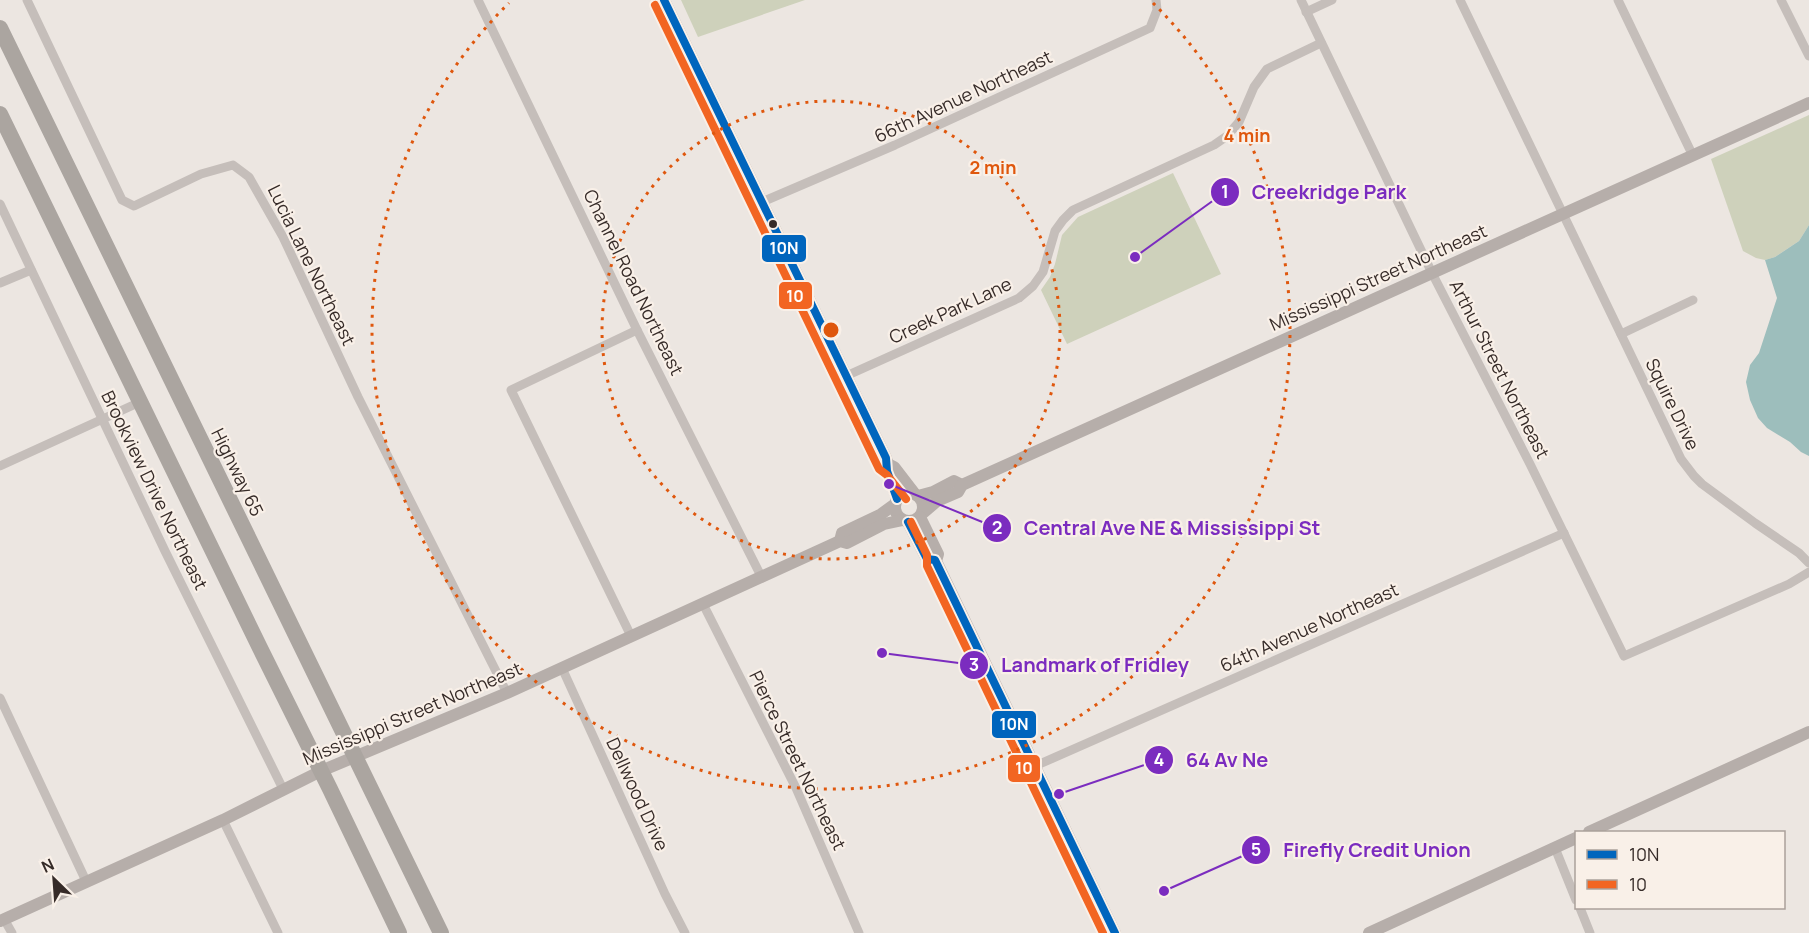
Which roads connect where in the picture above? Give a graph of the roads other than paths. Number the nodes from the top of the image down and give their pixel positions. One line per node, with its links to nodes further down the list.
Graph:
1 (27, 0): 45 (street, Lucia Lane Northeast)
2 (478, 0): 24 (street, Channel Road Northeast)
3 (664, 0): 17 (street)
4 (1156, 0): 17 (street, 66th Avenue Northeast)
5 (1300, 0): 10 (street, Arthur Street Northeast)
6 (1332, 0): 10 (street)
7 (1460, 0): 19 (street, Squire Drive)
8 (1618, 0): 16 (street)
9 (1781, 0): 13 (street)
10 (1306, 12): 12 (street, Arthur Street Northeast)
11 (0, 28): 48 (highway, Highway 65)
12 (1321, 43): 21 (street, Arthur Street Northeast); 26 (street, Creek Park Lane)
13 (1809, 56)
14 (1809, 103): 16 (street, Mississippi Street Northeast)
15 (0, 114): 27 (highway)
16 (1693, 156): 19 (street, Mississippi Street Northeast)
17 (762, 202): 26 (street)
18 (0, 204): 20 (street, Brookview Drive Northeast)
19 (1562, 214): 21 (street, Mississippi Street Northeast); 25 (street, Squire Drive)
20 (31, 270): 22 (street); 28 (street, Brookview Drive Northeast)
21 (1432, 273): 31 (street, Mississippi Street Northeast); 36 (street, Arthur Street Northeast)
22 (0, 283)
23 (1693, 300): 25 (street)
24 (638, 330): 41 (street, Channel Road Northeast); 43 (street)
25 (1621, 334): 39 (street, Squire Drive)
26 (846, 376): 29 (street)
27 (140, 402): 28 (street); 50 (highway)
28 (102, 419): 30 (street); 51 (street, Brookview Drive Northeast)
29 (888, 464): 32 (street); 33 (street)
30 (0, 466)
31 (962, 485): 32 (street, Mississippi Street Northeast); 34 (street, Mississippi Street Northeast)
32 (916, 495): 33 (street); 34 (street)
33 (896, 502): 35 (street); 37 (street, Mississippi Street Northeast)
34 (922, 515): 35 (street); 38 (street)
35 (905, 521): 37 (street, Mississippi Street Northeast); 38 (street)
36 (1564, 533): 40 (street, Arthur Street Northeast); 49 (street, 64th Avenue Northeast)
37 (840, 541): 41 (street, Mississippi Street Northeast)
38 (935, 560): 49 (street)
39 (1809, 563)
40 (1809, 572)
41 (762, 578): 42 (street, Mississippi Street Northeast)
42 (703, 604): 43 (street, Mississippi Street Northeast); 65 (street, Pierce Street Northeast)
43 (631, 636): 44 (street, Mississippi Street Northeast)
44 (562, 668): 45 (street, Mississippi Street Northeast); 64 (street, Dellwood Drive)
45 (507, 693): 48 (street, Mississippi Street Northeast)
46 (0, 699): 56 (street)
47 (1809, 732): 53 (street)
48 (356, 757): 50 (street, Mississippi Street Northeast); 63 (highway, Highway 65)
49 (1035, 766): 66 (street)
50 (321, 771): 51 (street, Mississippi Street Northeast); 62 (highway)
51 (283, 789): 52 (street, Mississippi Street Northeast)
52 (223, 820): 56 (street, Mississippi Street Northeast); 61 (street)
53 (1591, 831)
54 (1575, 838): 55 (street)
55 (1555, 848): 57 (street); 67 (street)
56 (86, 881): 59 (street, Mississippi Street Northeast)
57 (1575, 898)
58 (1580, 909): 68 (street)
59 (2, 920): 60 (street)
60 (12, 933)
61 (278, 933)
62 (399, 933)
63 (441, 933)
64 (685, 933)
65 (859, 933)
66 (1115, 933)
67 (1369, 933)
68 (1590, 933)

